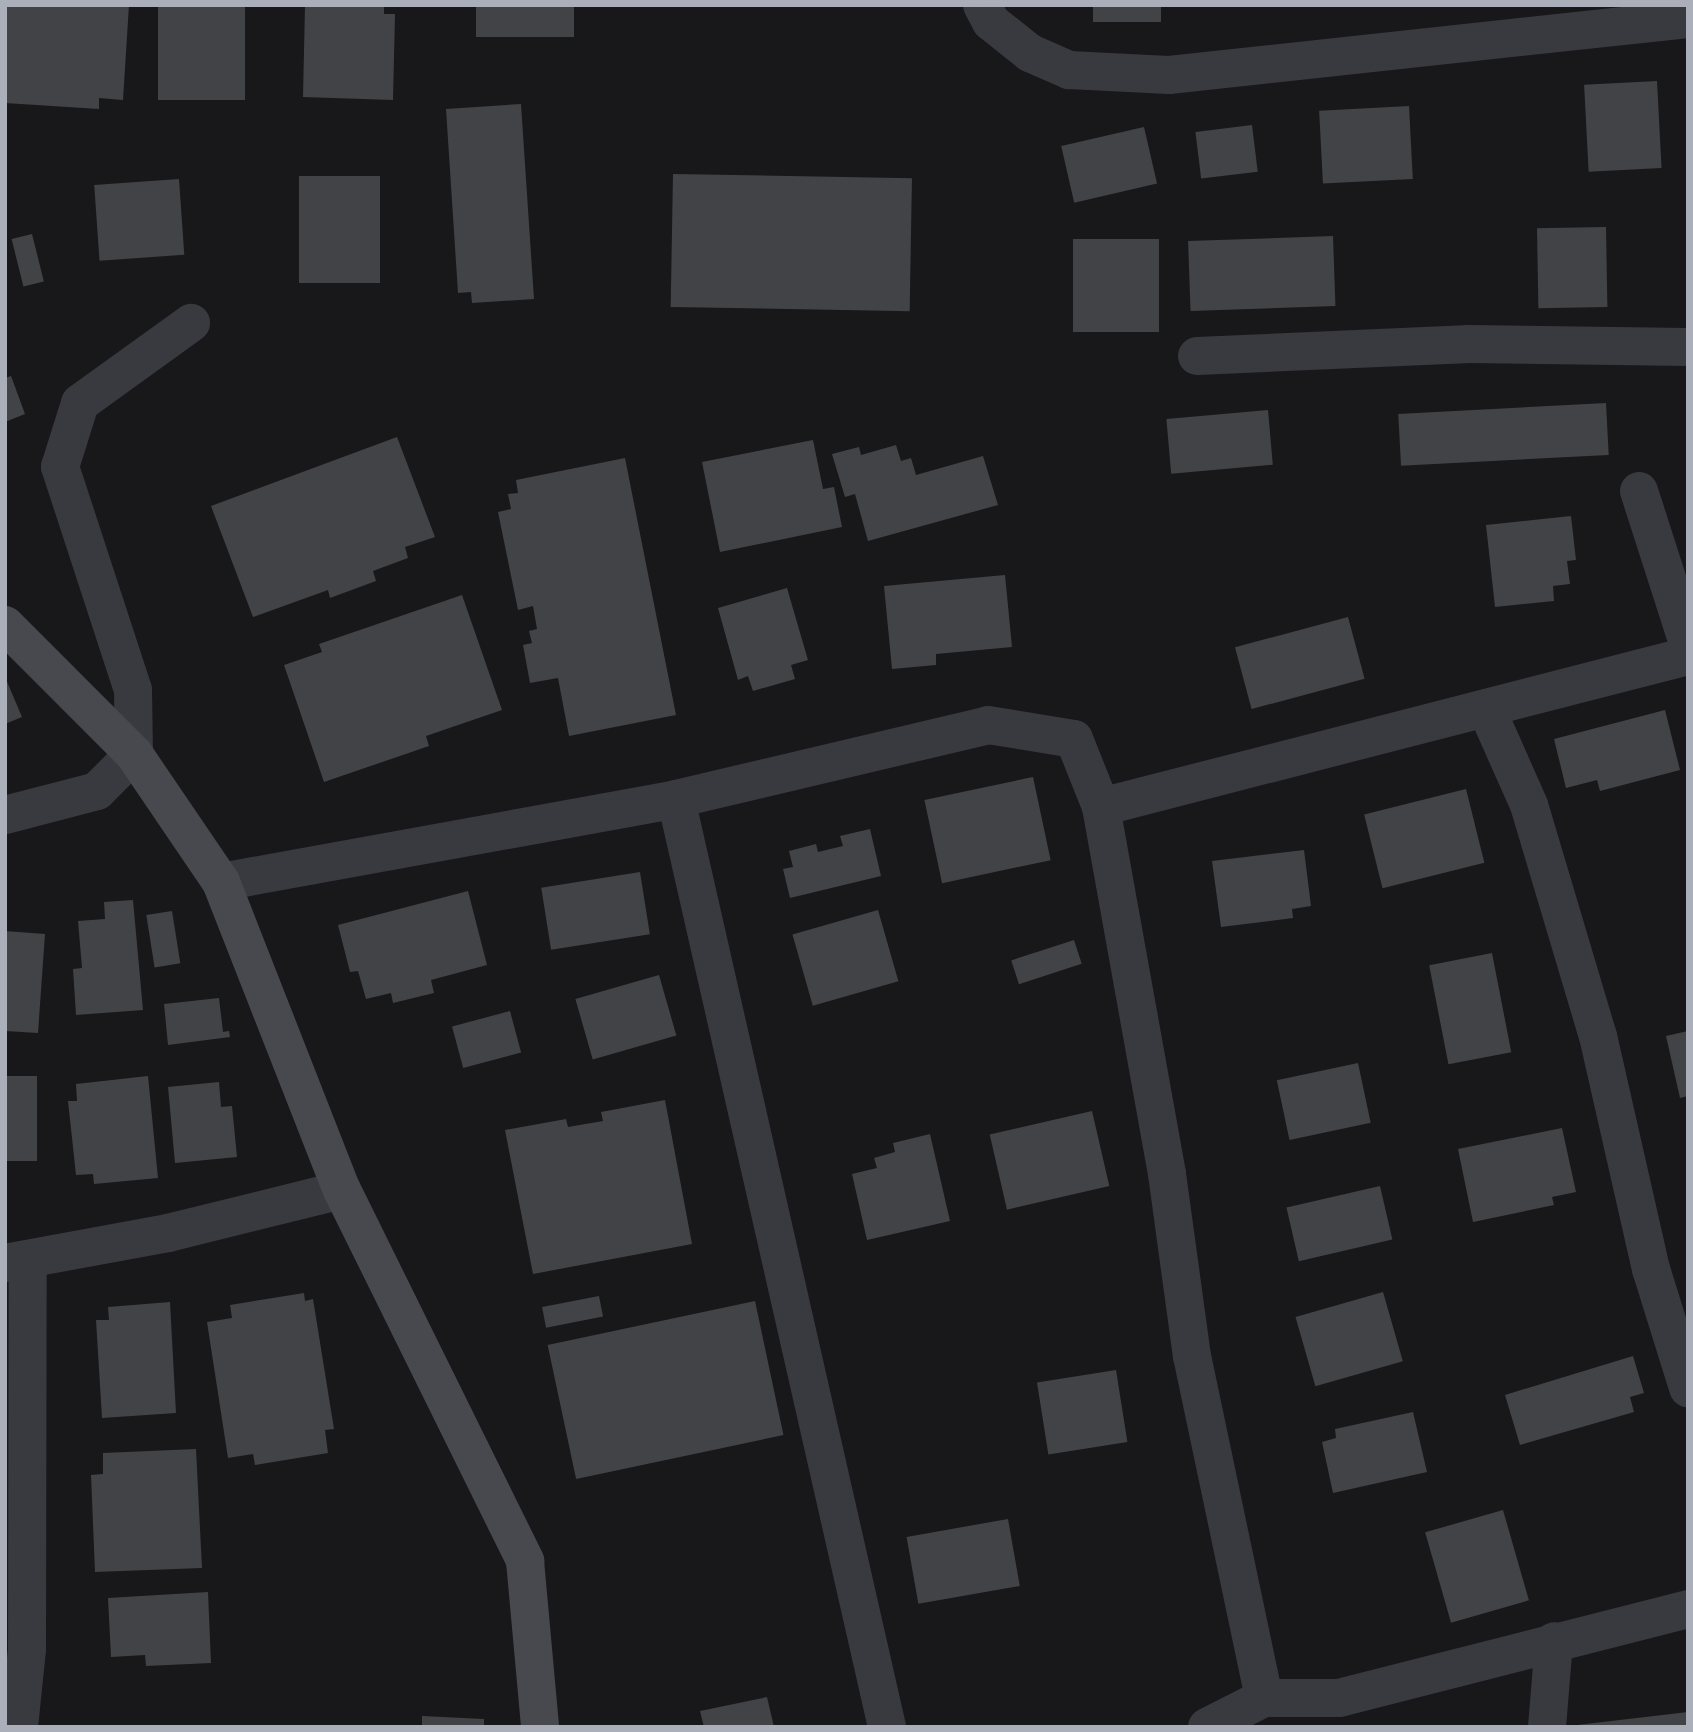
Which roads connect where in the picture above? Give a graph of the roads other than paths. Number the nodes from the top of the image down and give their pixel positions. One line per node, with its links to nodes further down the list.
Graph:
1 (982, 5): 2 (street)
2 (1688, 19)
3 (191, 323): 11 (street)
4 (1688, 347): 5 (street)
5 (1197, 356)
6 (1639, 491): 8 (street)
7 (5, 625): 11 (main road)
8 (1688, 644)
9 (1688, 656): 10 (street)
10 (1486, 708): 13 (street); 18 (street)
11 (134, 754): 14 (street); 15 (main road)
12 (676, 799): 13 (street); 15 (street); 24 (street)
13 (1101, 807): 21 (street)
14 (5, 815)
15 (221, 881): 16 (main road)
16 (342, 1190): 17 (street); 23 (main road)
17 (17, 1262): 22 (street)
18 (1688, 1388)
19 (1688, 1609): 20 (street)
20 (1554, 1641): 21 (street); 26 (street)
21 (1264, 1698): 25 (street)
22 (19, 1727)
23 (540, 1727)
24 (887, 1727)
25 (1207, 1727)
26 (1547, 1727)

